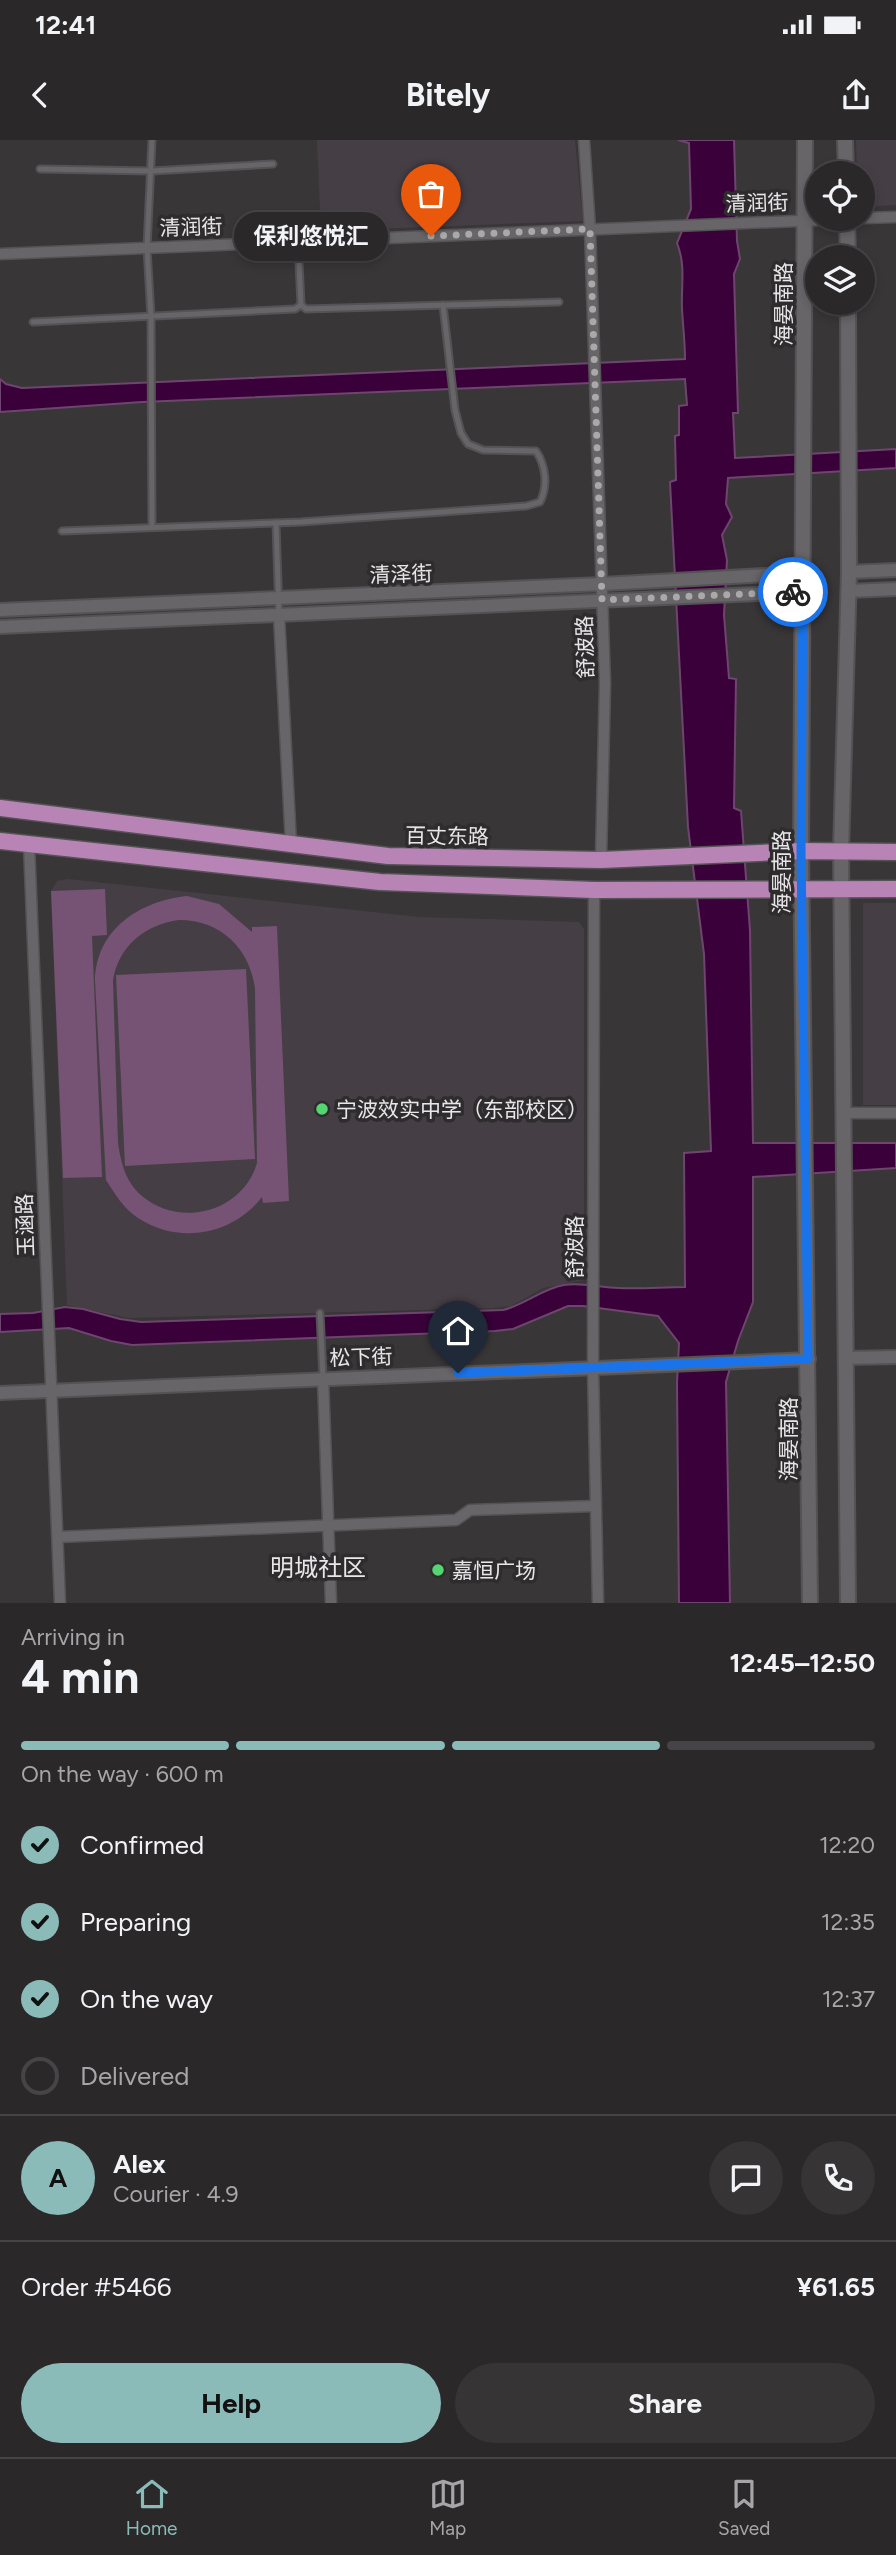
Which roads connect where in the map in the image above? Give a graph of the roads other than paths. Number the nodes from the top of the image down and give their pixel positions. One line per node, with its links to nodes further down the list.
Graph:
1 (152, 140): 9 (lane)
2 (584, 140): 13 (street, 舒波路)
3 (805, 140): 5 (main road, 海晏南路)
4 (845, 140): 6 (main road)
5 (805, 161)
6 (846, 161)
7 (273, 164): 9 (lane)
8 (40, 169): 9 (lane)
9 (152, 171): 15 (lane)
10 (896, 217): 11 (street)
11 (875, 218)
12 (805, 220): 13 (street, 清润街); 28 (main road, 海晏南路)
13 (590, 229): 14 (street, 清润街); 29 (street, 舒波路)
14 (298, 242): 15 (street, 清润街); 18 (lane)
15 (147, 248): 16 (street, 清润街); 21 (lane)
16 (0, 254)
17 (559, 302): 19 (lane)
18 (301, 305): 19 (lane); 21 (lane)
19 (443, 305): 23 (lane)
20 (848, 315): 27 (main road)
21 (151, 316): 22 (lane); 24 (lane)
22 (33, 322)
23 (276, 523): 24 (lane); 33 (lane)
24 (152, 527): 25 (lane)
25 (62, 531)
26 (896, 570): 27 (street)
27 (849, 572): 32 (main road)
28 (803, 573): 29 (street, 清泽街); 31 (main road, 海晏南路)
29 (602, 584): 33 (street, 清泽街); 34 (street, 舒波路)
30 (896, 589): 32 (street)
31 (803, 592): 34 (street, 清泽街); 42 (main road, 海晏南路)
32 (849, 592): 43 (main road)
33 (279, 598): 35 (street, 清泽街); 36 (lane)
34 (602, 600): 36 (street, 清泽街); 45 (street, 舒波路)
35 (0, 610)
36 (279, 615): 37 (street, 清泽街); 40 (street)
37 (0, 627)
38 (0, 808): 40 (main road, 百丈东路)
39 (0, 841): 41 (main road)
40 (291, 844): 45 (main road, 百丈东路)
41 (29, 845): 49 (main road); 58 (street, 玉涵路)
42 (801, 851): 43 (main road, 百丈东路); 45 (main road, 百丈东路); 46 (main road, 海晏南路)
43 (841, 851): 44 (main road, 百丈东路); 47 (main road)
44 (896, 852)
45 (601, 860)
46 (802, 887): 47 (main road); 49 (main road); 55 (main road, 海晏南路)
47 (842, 889): 48 (main road); 51 (main road)
48 (896, 889)
49 (594, 890): 56 (street, 舒波路)
50 (896, 1112): 51 (street)
51 (844, 1114): 54 (main road)
52 (320, 1313): 57 (lane)
53 (896, 1357): 54 (street)
54 (846, 1358): 67 (main road)
55 (808, 1359): 56 (street, 松下街); 66 (main road, 海晏南路)
56 (593, 1367): 57 (street, 松下街); 60 (street, 舒波路)
57 (323, 1378): 58 (street, 松下街); 61 (street)
58 (51, 1391): 59 (street, 松下街); 62 (street, 玉涵路)
59 (0, 1393)
60 (596, 1506): 61 (street); 65 (street, 舒波路)
61 (328, 1526): 62 (street); 64 (street)
62 (58, 1537): 63 (street, 玉涵路)
63 (60, 1603)
64 (331, 1603)
65 (598, 1603)
66 (810, 1603)
67 (848, 1603)

